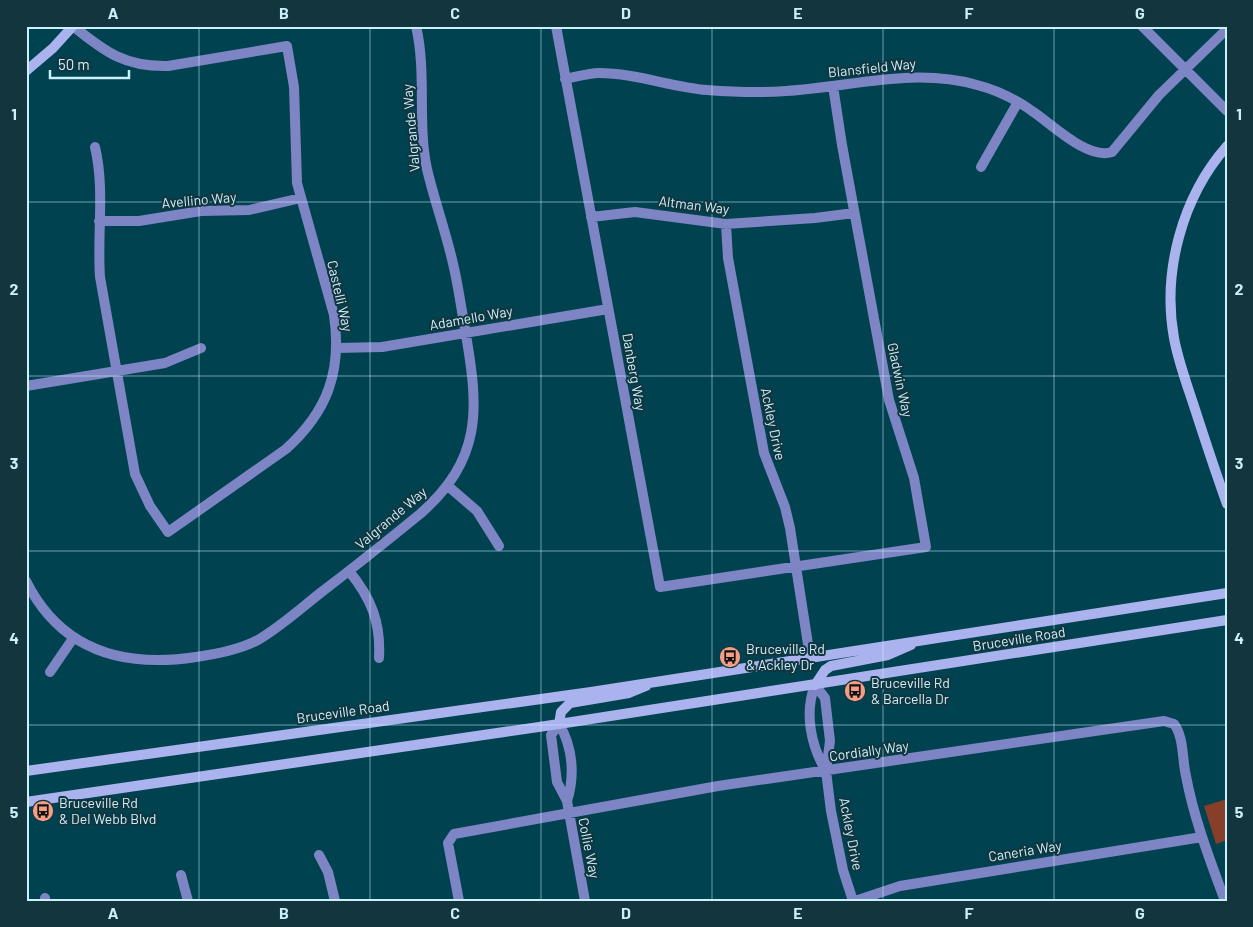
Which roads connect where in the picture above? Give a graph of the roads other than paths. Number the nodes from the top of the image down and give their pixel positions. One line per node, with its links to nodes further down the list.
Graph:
1 (73, 26): 7 (main road); 15 (street, Castelli Way)
2 (416, 26): 21 (street, Valgrande Way)
3 (556, 26): 8 (street, Danberg Way)
4 (1142, 26): 6 (street)
5 (1227, 29): 6 (street, Blansfield Way)
6 (1186, 69): 10 (street, Blansfield Way); 11 (street)
7 (26, 71)
8 (566, 78): 9 (street, Blansfield Way); 17 (street, Danberg Way)
9 (833, 86): 10 (street, Blansfield Way); 16 (street, Gladwin Way)
10 (1018, 102): 14 (street)
11 (1227, 111)
12 (1227, 146): 27 (main road)
13 (95, 147): 18 (street, Castelli Way)
14 (981, 167)
15 (301, 198): 18 (street, Avellino Way); 23 (street, Castelli Way)
16 (854, 213): 19 (street, Altman Way); 29 (street, Gladwin Way)
17 (591, 217): 19 (street, Altman Way); 20 (street, Danberg Way)
18 (99, 221): 24 (street, Castelli Way)
19 (726, 224): 29 (street, Ackley Drive)
20 (608, 309): 21 (street, Adamello Way); 29 (street, Danberg Way)
21 (466, 333): 23 (street, Adamello Way); 26 (street, Valgrande Way)
22 (201, 348): 24 (street)
23 (337, 348): 24 (street, Castelli Way)
24 (116, 371): 25 (street)
25 (26, 386)
26 (448, 486): 28 (street); 30 (street, Valgrande Way)
27 (1227, 504)
28 (499, 546)
29 (795, 567): 36 (street, Ackley Drive)
30 (349, 570): 34 (street, Valgrande Way); 37 (street)
31 (26, 581): 34 (street, Valgrande Way)
32 (1227, 594): 35 (main road, Bruceville Road)
33 (1227, 620): 40 (main road, Bruceville Road)
34 (74, 637): 38 (street)
35 (924, 640): 36 (main road, Bruceville Road); 40 (main road, Bruceville Road)
36 (810, 657): 39 (main road, Bruceville Road)
37 (379, 658)
38 (50, 672)
39 (663, 679): 41 (main road, Bruceville Road); 42 (main road, Bruceville Road)
40 (815, 685): 41 (main road, Bruceville Road); 43 (street, Ackley Drive); 43 (street, Ackley Drive)
41 (559, 724): 44 (street, Collie Way); 44 (street, Collie Way); 45 (main road, Bruceville Road)
42 (26, 771)
43 (826, 771): 46 (street, Cordially Way); 47 (street, Cordially Way); 54 (street, Ackley Drive)
44 (567, 801): 46 (street, Collie Way)
45 (26, 802)
46 (569, 814): 52 (street, Cordially Way); 53 (street, Collie Way)
47 (1202, 837): 54 (street, Caneria Way); 55 (street, Cordially Way)
48 (319, 855): 51 (street)
49 (181, 875): 50 (street)
50 (188, 901)
51 (335, 901)
52 (459, 901)
53 (585, 901)
54 (854, 901)
55 (1225, 901)

